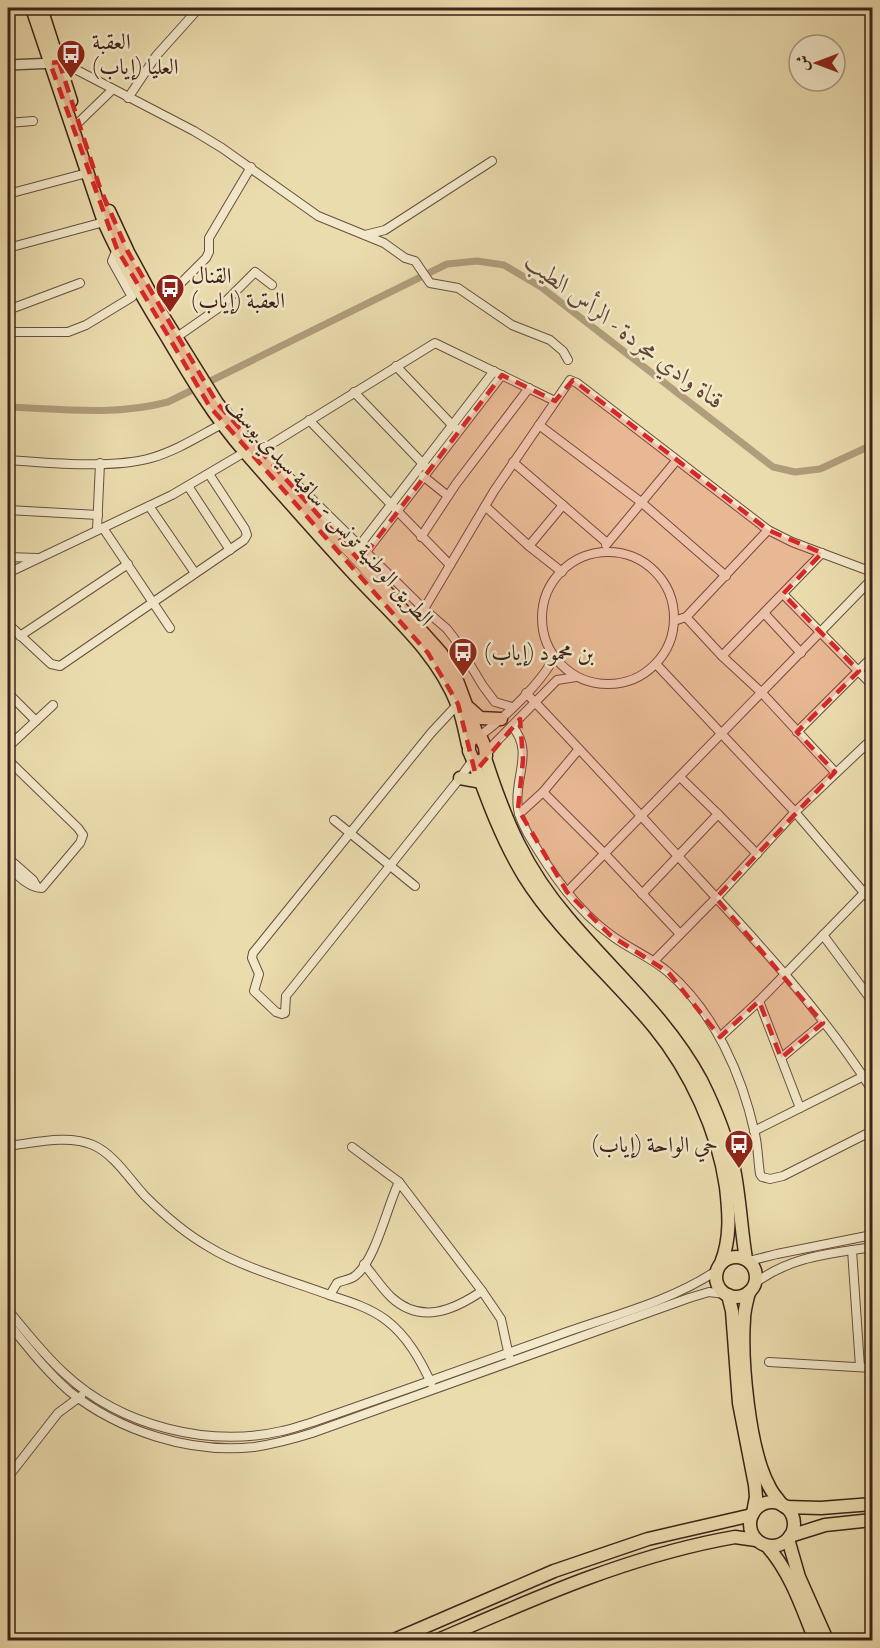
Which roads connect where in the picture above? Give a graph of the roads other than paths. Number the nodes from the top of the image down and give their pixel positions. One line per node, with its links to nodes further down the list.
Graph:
1 (32, 8): 4 (highway, الطريق الوطنية تونس - ساقية سيدي يوسف)
2 (41, 8): 4 (highway, الطريق الوطنية تونس - ساقية سيدي يوسف)
3 (199, 8): 7 (street)
4 (55, 63): 5 (street); 6 (street); 10 (highway, الطريق الوطنية تونس - ساقية سيدي يوسف); 13 (highway, الطريق الوطنية تونس - ساقية سيدي يوسف)
5 (8, 65)
6 (112, 90): 7 (street); 10 (street)
7 (128, 98): 12 (street)
8 (33, 122): 9 (street)
9 (8, 123)
10 (78, 123): 21 (highway, الطريق الوطنية تونس - ساقية سيدي يوسف)
11 (492, 161): 16 (street)
12 (250, 167): 16 (street); 21 (street)
13 (87, 173): 14 (street); 15 (highway, الطريق الوطنية تونس - ساقية سيدي يوسف)
14 (8, 194)
15 (104, 222): 17 (street); 18 (highway, الطريق الوطنية تونس - ساقية سيدي يوسف)
16 (364, 236): 25 (street)
17 (8, 248)
18 (117, 249): 23 (street); 27 (highway, الطريق الوطنية تونس - ساقية سيدي يوسف)
19 (80, 283): 22 (street)
20 (272, 285): 24 (street)
21 (158, 306): 24 (highway, الطريق الوطنية تونس - ساقية سيدي يوسف)
22 (8, 310)
23 (8, 332)
24 (177, 337): 27 (highway, الطريق الوطنية تونس - ساقية سيدي يوسف)
25 (568, 360)
26 (396, 366): 28 (street); 31 (street); 37 (street)
27 (191, 369): 32 (highway, الطريق الوطنية تونس - ساقية سيدي يوسف)
28 (494, 371): 29 (street); 37 (street)
29 (502, 375): 30 (street); 37 (street)
30 (529, 388): 33 (street); 47 (street)
31 (354, 392): 34 (street); 43 (street)
32 (207, 395): 35 (highway, الطريق الوطنية تونس - ساقية سيدي يوسف); 38 (highway, الطريق الوطنية تونس - ساقية سيدي يوسف)
33 (555, 401): 36 (street); 40 (street)
34 (309, 420): 38 (street); 52 (street)
35 (222, 424): 38 (highway, الطريق الوطنية تونس - ساقية سيدي يوسف); 42 (street)
36 (539, 425): 41 (street); 48 (street)
37 (456, 429): 43 (street)
38 (255, 452): 44 (street); 62 (highway, الطريق الوطنية تونس - ساقية سيدي يوسف); 97 (highway, الطريق الوطنية تونس - ساقية سيدي يوسف)
39 (8, 460): 42 (street)
40 (676, 461): 48 (street); 56 (street)
41 (513, 462): 50 (street); 51 (street)
42 (100, 463): 54 (street)
43 (426, 466): 45 (street); 52 (street)
44 (209, 474): 46 (street); 60 (street)
45 (423, 476): 47 (street); 52 (street)
46 (188, 486): 49 (street); 60 (street)
47 (448, 496): 57 (street)
48 (641, 502): 58 (street); 72 (street)
49 (149, 506): 55 (street); 71 (street)
50 (485, 506): 59 (street); 67 (street)
51 (563, 506): 58 (street); 59 (street)
52 (394, 508): 57 (street); 62 (street)
53 (8, 510): 54 (street)
54 (98, 515): 55 (street)
55 (100, 529): 65 (street); 66 (street)
56 (768, 530): 63 (street); 72 (street)
57 (421, 537): 67 (street)
58 (607, 543): 61 (street)
59 (529, 546): 68 (street)
60 (230, 550): 71 (street)
61 (604, 551): 68 (street); 79 (street)
62 (359, 554): 76 (street); 97 (highway, الطريق الوطنية تونس - ساقية سيدي يوسف)
63 (822, 554): 69 (street); 74 (street)
64 (8, 556): 65 (street)
65 (39, 558): 70 (street)
66 (128, 564): 75 (street); 83 (street)
67 (450, 565): 76 (street)
68 (562, 572): 86 (street)
69 (873, 572)
70 (8, 573)
71 (195, 573): 75 (street)
72 (726, 576): 78 (street)
73 (873, 579): 82 (street)
74 (783, 594): 77 (street); 82 (street)
75 (153, 600): 81 (street); 83 (street)
76 (424, 609): 98 (street)
77 (764, 613): 84 (street); 85 (street)
78 (686, 618): 79 (street); 85 (street)
79 (674, 621): 88 (street)
80 (8, 624): 83 (street)
81 (170, 628)
82 (822, 632): 84 (street); 89 (street)
83 (20, 636)
84 (801, 652): 94 (street)
85 (722, 656): 94 (street)
86 (554, 657): 90 (street); 93 (street)
87 (873, 657): 89 (street)
88 (656, 664): 90 (street); 102 (street)
89 (859, 671): 91 (street); 101 (street)
90 (576, 677): 95 (street)
91 (873, 685)
92 (8, 693): 99 (street)
93 (525, 693): 95 (street); 98 (street)
94 (762, 693): 101 (street); 102 (street)
95 (535, 702): 100 (street); 106 (street)
96 (53, 705): 99 (street)
97 (463, 706): 100 (highway); 103 (highway, الطريق الوطنية تونس - ساقية سيدي يوسف); 119 (street)
98 (512, 707): 100 (street)
99 (36, 721): 105 (street)
100 (507, 722): 103 (street); 107 (street); 116 (street)
101 (797, 732): 109 (street)
102 (723, 734): 110 (street); 114 (street)
103 (473, 741): 107 (highway, الطريق الوطنية تونس - ساقية سيدي يوسف)
104 (871, 744): 109 (street)
105 (8, 747)
106 (579, 749): 113 (street); 117 (street)
107 (481, 758): 111 (street); 112 (highway); 155 (highway)
108 (8, 760): 128 (street)
109 (835, 772): 114 (street)
110 (680, 777): 115 (street); 117 (street)
111 (460, 778): 112 (highway); 125 (street)
112 (482, 782): 157 (highway)
113 (543, 792): 116 (street); 120 (street)
114 (795, 812): 121 (street); 130 (street)
115 (718, 813): 121 (street); 122 (street)
116 (519, 814): 129 (street)
117 (642, 816): 120 (street); 122 (street)
118 (334, 820): 119 (street)
119 (350, 833): 125 (street); 125 (street)
120 (604, 854): 129 (street); 131 (street)
121 (757, 854): 132 (street)
122 (678, 856): 131 (street); 132 (street)
123 (8, 858): 128 (street)
124 (8, 866): 128 (street)
125 (390, 866): 127 (street)
126 (873, 882): 130 (street)
127 (415, 886)
128 (38, 888)
129 (567, 892): 136 (street)
130 (865, 892): 133 (street); 135 (street)
131 (642, 894): 134 (street)
132 (716, 898): 134 (street); 137 (street)
133 (873, 902)
134 (680, 934): 136 (street)
135 (823, 935): 137 (street); 138 (street)
136 (654, 961): 141 (street)
137 (785, 974): 139 (street); 140 (street)
138 (873, 1000)
139 (759, 1001): 141 (street); 142 (street)
140 (824, 1023): 142 (street); 144 (street)
141 (720, 1037): 147 (street)
142 (781, 1058): 146 (street)
143 (873, 1072): 144 (street)
144 (864, 1076): 145 (street); 146 (street)
145 (873, 1090)
146 (800, 1108): 147 (street)
147 (754, 1131): 148 (street)
148 (873, 1131)
149 (8, 1146): 160 (street)
150 (352, 1147): 151 (street)
151 (399, 1182): 156 (street); 159 (street)
152 (873, 1235): 155 (street)
153 (873, 1247): 154 (street)
154 (852, 1250): 158 (street); 167 (street)
155 (747, 1260): 157 (highway); 158 (highway)
156 (364, 1264): 159 (street); 160 (street)
157 (719, 1267): 161 (highway); 164 (street)
158 (752, 1288): 161 (highway); 175 (highway)
159 (482, 1291): 164 (street)
160 (330, 1295): 169 (street)
161 (727, 1295): 166 (street); 176 (highway)
162 (8, 1310): 171 (street)
163 (8, 1323): 172 (street)
164 (509, 1352): 166 (street); 169 (street)
165 (769, 1362): 167 (street)
166 (511, 1363): 170 (street)
167 (860, 1367): 168 (street)
168 (873, 1368)
169 (429, 1380): 170 (street); 171 (street)
170 (434, 1389): 172 (street)
171 (88, 1392): 172 (street)
172 (78, 1397): 173 (street)
173 (8, 1477)
174 (873, 1504): 175 (highway)
175 (784, 1506): 176 (highway); 178 (highway)
176 (752, 1514): 179 (highway); 180 (highway)
177 (873, 1520): 178 (highway)
178 (789, 1538): 179 (highway); 183 (highway)
179 (762, 1543): 181 (highway); 182 (highway)
180 (394, 1641)
181 (438, 1641)
182 (815, 1641)
183 (826, 1641)

